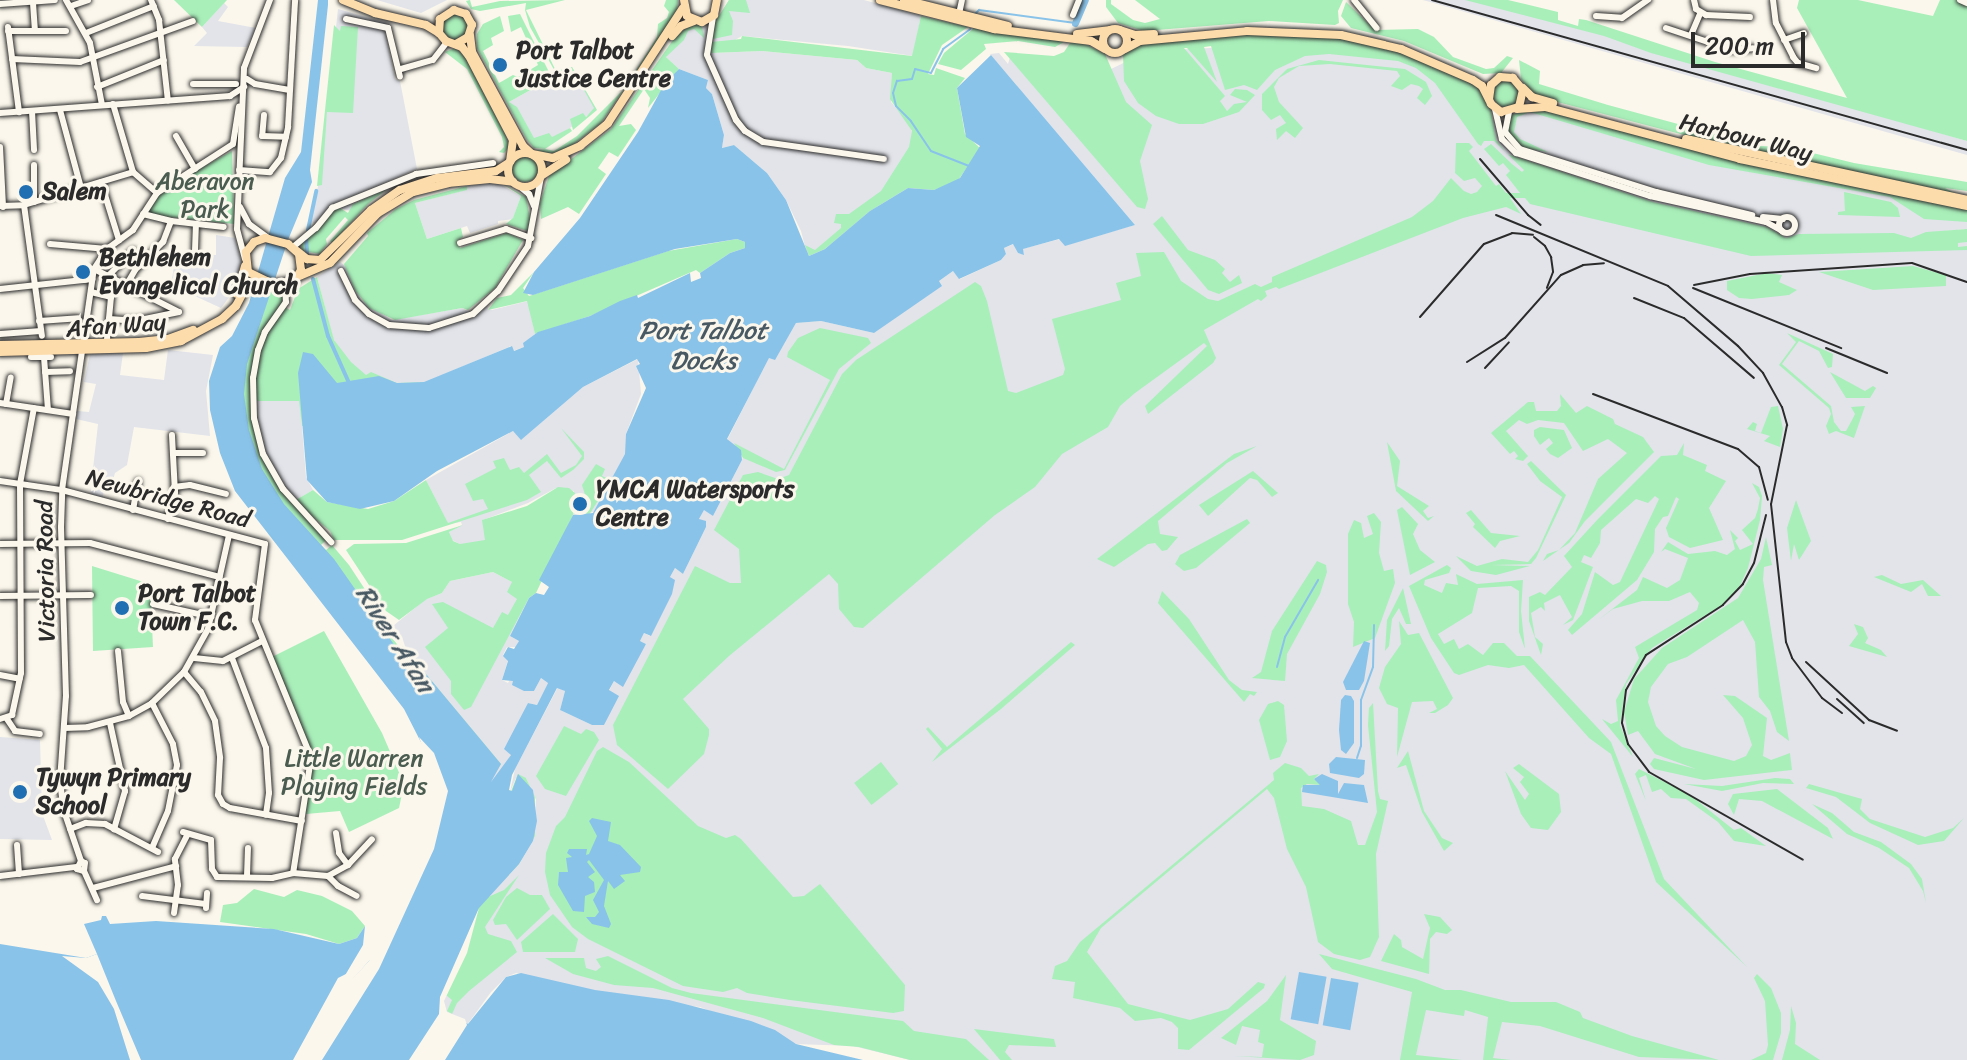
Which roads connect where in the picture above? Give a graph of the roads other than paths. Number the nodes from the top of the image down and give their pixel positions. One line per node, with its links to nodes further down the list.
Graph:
1 (55, 0): 18 (street)
2 (88, 0): 19 (street)
3 (270, 0): 52 (street)
4 (295, 0): 66 (street)
5 (343, 0): 40 (main road)
6 (354, 0): 23 (main road)
7 (880, 0): 50 (main road)
8 (904, 0): 24 (main road)
9 (962, 0): 24 (street)
10 (1079, 0): 26 (street)
11 (1354, 0): 33 (street)
12 (1648, 0): 27 (street)
13 (1694, 0): 25 (street)
14 (1773, 0): 46 (street)
15 (1960, 0): 21 (street)
16 (683, 2): 32 (main road); 88 (main road)
17 (719, 2): 28 (main road)
18 (33, 3): 22 (street); 37 (street)
19 (68, 3): 39 (street)
20 (153, 3): 39 (street); 42 (street)
21 (1967, 3)
22 (0, 4)
23 (444, 14): 40 (main road); 43 (main road)
24 (959, 14): 34 (main road)
25 (1700, 14): 29 (street); 44 (street)
26 (1073, 15)
27 (1596, 16)
28 (713, 17): 32 (main road); 41 (street)
29 (1751, 17)
30 (346, 19): 49 (street)
31 (193, 21): 42 (street)
32 (697, 21): 41 (street); 97 (main road)
33 (1377, 28)
34 (1109, 30): 35 (main road); 50 (main road)
35 (1120, 30): 51 (main road); 58 (main road)
36 (1668, 30): 44 (street)
37 (35, 31): 38 (street); 48 (street)
38 (66, 31)
39 (86, 33): 55 (street)
40 (439, 33): 49 (main road)
41 (708, 33): 89 (street)
42 (161, 34): 55 (street); 56 (street)
43 (470, 35): 49 (main road); 88 (main road)
44 (1691, 35): 53 (street)
45 (1802, 36): 46 (street)
46 (1784, 40): 57 (street)
47 (0, 42): 48 (street)
48 (9, 42): 54 (street)
49 (452, 43): 90 (main road)
50 (1105, 49): 51 (main road)
51 (1125, 49): 69 (main road)
52 (249, 50): 59 (street); 67 (street)
53 (1750, 51)
54 (12, 59): 55 (street); 77 (street)
55 (93, 59): 64 (street)
56 (164, 60): 64 (street); 70 (street)
57 (1812, 69)
58 (1500, 77): 65 (main road); 69 (main road)
59 (247, 79): 63 (street); 67 (street)
60 (195, 82): 61 (street)
61 (228, 84): 62 (street); 68 (street)
62 (236, 84)
63 (255, 84): 66 (street); 67 (street)
64 (97, 87): 72 (street)
65 (1523, 87): 75 (main road); 103 (main road, Harbour Way)
66 (289, 90): 82 (street)
67 (244, 95): 68 (street); 68 (street); 81 (street); 83 (street)
68 (230, 96): 70 (street)
69 (1489, 99): 73 (main road)
70 (168, 101): 71 (street)
71 (113, 104): 72 (street); 96 (street)
72 (102, 105): 74 (street)
73 (1495, 108): 75 (main road); 113 (street)
74 (60, 110): 76 (street); 100 (street)
75 (1513, 110): 103 (main road, Harbour Way); 108 (street)
76 (32, 111): 77 (street); 85 (street)
77 (19, 112): 78 (street)
78 (0, 113)
79 (264, 115): 82 (street)
80 (176, 136): 94 (street)
81 (243, 136): 83 (street); 86 (street)
82 (286, 137): 95 (street)
83 (230, 146): 86 (street); 94 (street)
84 (0, 147): 106 (street)
85 (24, 151)
86 (241, 152): 95 (street)
87 (479, 154): 92 (street)
88 (532, 154): 90 (main road); 97 (main road)
89 (884, 159)
90 (510, 162): 99 (main road); 119 (main road)
91 (493, 163): 92 (street)
92 (480, 164): 119 (street)
93 (33, 168): 102 (street)
94 (195, 169): 101 (street)
95 (239, 170): 104 (street)
96 (133, 172): 98 (street); 101 (street)
97 (541, 177): 99 (main road); 110 (street)
98 (101, 182): 100 (street); 116 (street)
99 (516, 184): 110 (street); 127 (main road)
100 (81, 188): 102 (street)
101 (157, 193): 107 (street)
102 (34, 202): 105 (street)
103 (1967, 203)
104 (239, 204): 114 (street); 123 (street)
105 (24, 205): 106 (street); 132 (street)
106 (1, 206)
107 (143, 214): 109 (street); 116 (street)
108 (1783, 219): 113 (street); 113 (street)
109 (171, 221): 111 (street); 130 (street)
110 (535, 222): 115 (street)
111 (196, 224): 112 (street); 122 (street)
112 (224, 227)
113 (1782, 231)
114 (268, 238): 119 (main road); 123 (main road)
115 (531, 238): 117 (street); 125 (street)
116 (119, 240): 120 (street)
117 (460, 243)
118 (50, 244): 120 (street)
119 (292, 247): 127 (main road)
120 (107, 249): 124 (street)
121 (133, 251): 126 (street)
122 (195, 251)
123 (245, 262): 129 (main road); 141 (main road, Afan Way)
124 (94, 269): 126 (street); 128 (street, Victoria Road)
125 (341, 271)
126 (109, 275): 130 (street)
127 (297, 277): 131 (main road)
128 (92, 279): 132 (street); 134 (street, Victoria Road)
129 (258, 279): 131 (main road); 141 (main road, Afan Way)
130 (127, 284): 136 (street)
131 (285, 284): 163 (street)
132 (35, 285): 133 (street); 137 (street)
133 (0, 289)
134 (91, 292): 136 (street); 141 (street, Victoria Road)
135 (78, 318): 137 (street)
136 (109, 319): 139 (street)
137 (39, 321): 138 (street)
138 (0, 334)
139 (107, 339)
140 (0, 345): 141 (main road, Afan Way)
141 (79, 348): 142 (main road, Afan Way); 150 (street, Victoria Road)
142 (0, 352)
143 (31, 357): 145 (street)
144 (70, 371): 145 (street)
145 (45, 372): 149 (street)
146 (11, 377): 147 (street)
147 (3, 403): 148 (street)
148 (34, 408): 149 (street); 155 (street)
149 (48, 410): 150 (street)
150 (73, 414): 158 (street, Victoria Road)
151 (169, 439): 152 (street)
152 (173, 453): 153 (street); 157 (street)
153 (199, 454)
154 (0, 481): 155 (street, Newbridge Road)
155 (20, 484): 158 (street, Newbridge Road); 166 (street)
156 (136, 484): 160 (street)
157 (174, 487): 159 (street); 161 (street)
158 (62, 490): 160 (street, Newbridge Road); 165 (street, Victoria Road)
159 (225, 490)
160 (133, 510): 161 (street, Newbridge Road)
161 (168, 519): 162 (street, Newbridge Road)
162 (229, 535): 167 (street); 174 (street, Newbridge Road)
163 (331, 542)
164 (0, 544): 166 (street)
165 (63, 544): 166 (street); 167 (street); 168 (street, Victoria Road)
166 (20, 546): 171 (street)
167 (220, 577): 173 (street)
168 (64, 595): 169 (street); 171 (street); 185 (street, Victoria Road)
169 (91, 595)
170 (0, 596): 171 (street)
171 (21, 597): 180 (street)
172 (153, 604): 173 (street)
173 (212, 617): 176 (street)
174 (262, 641): 177 (street); 188 (street)
175 (118, 651): 182 (street)
176 (194, 658): 177 (street); 178 (street)
177 (232, 658): 187 (street)
178 (184, 672): 181 (street); 187 (street)
179 (0, 675): 180 (street)
180 (20, 679): 183 (street)
181 (152, 703): 182 (street); 190 (street)
182 (129, 716): 184 (street)
183 (7, 717): 186 (street)
184 (110, 723): 185 (street); 190 (street)
185 (64, 728): 189 (street, Victoria Road)
186 (40, 734)
187 (266, 815): 188 (street)
188 (302, 821): 200 (street)
189 (70, 829): 190 (street); 197 (street, Victoria Road)
190 (114, 829)
191 (334, 837): 198 (street)
192 (372, 839): 194 (street)
193 (17, 845): 201 (street)
194 (363, 848): 196 (street); 198 (street)
195 (251, 851): 203 (street)
196 (372, 855)
197 (78, 864): 199 (street); 201 (street)
198 (348, 865): 204 (street)
199 (176, 866): 203 (street); 208 (street)
200 (293, 873): 203 (street); 204 (street)
201 (19, 874): 202 (street)
202 (3, 875)
203 (247, 876)
204 (328, 876): 206 (street)
205 (207, 893): 208 (street)
206 (355, 893)
207 (146, 895): 208 (street)
208 (175, 901): 209 (street)
209 (174, 913)

